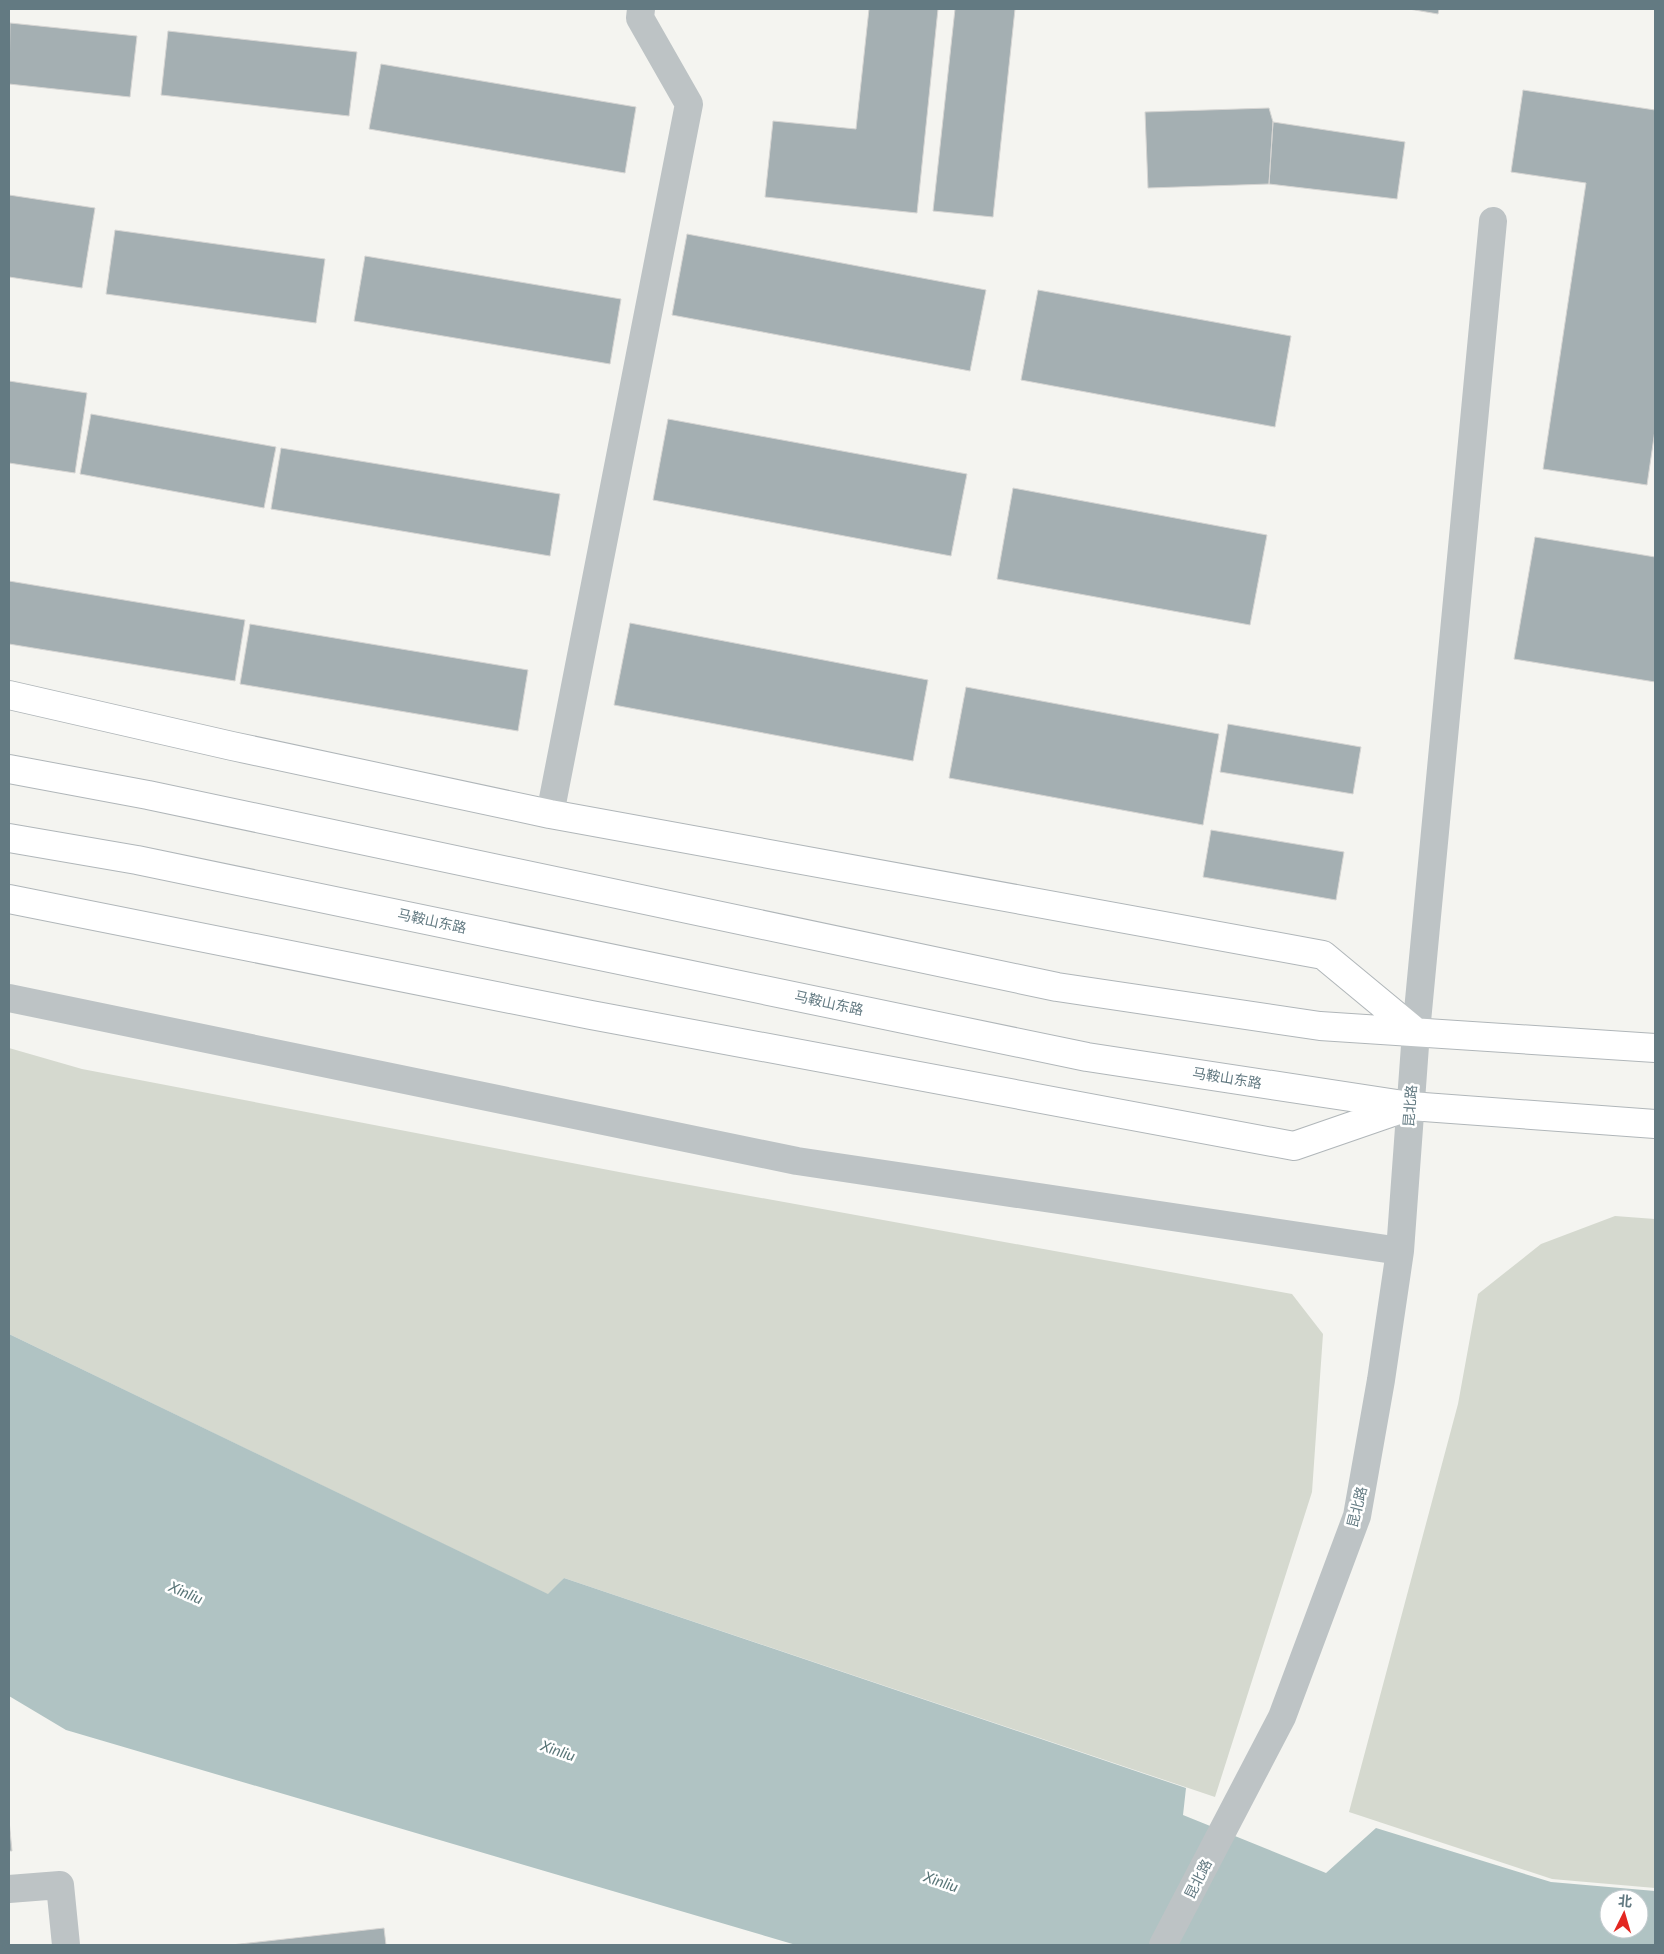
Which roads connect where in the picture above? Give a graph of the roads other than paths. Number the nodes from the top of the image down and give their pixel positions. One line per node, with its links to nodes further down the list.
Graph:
1 (641, 9): 5 (street)
2 (1493, 221): 9 (street, 昆北路)
3 (9, 695): 5 (main road)
4 (9, 769): 9 (main road)
5 (550, 814): 9 (main road)
6 (9, 838): 11 (main road, 马鞍山东路)
7 (9, 899): 11 (main road)
8 (9, 998): 13 (street)
9 (1416, 1032): 10 (main road); 11 (street, 昆北路)
10 (1655, 1048)
11 (1410, 1106): 12 (main road, 马鞍山东路); 13 (street, 昆北路)
12 (1655, 1124)
13 (1400, 1252): 16 (street, 昆北路)
14 (9, 1890): 15 (street)
15 (66, 1945)
16 (1164, 1945)

